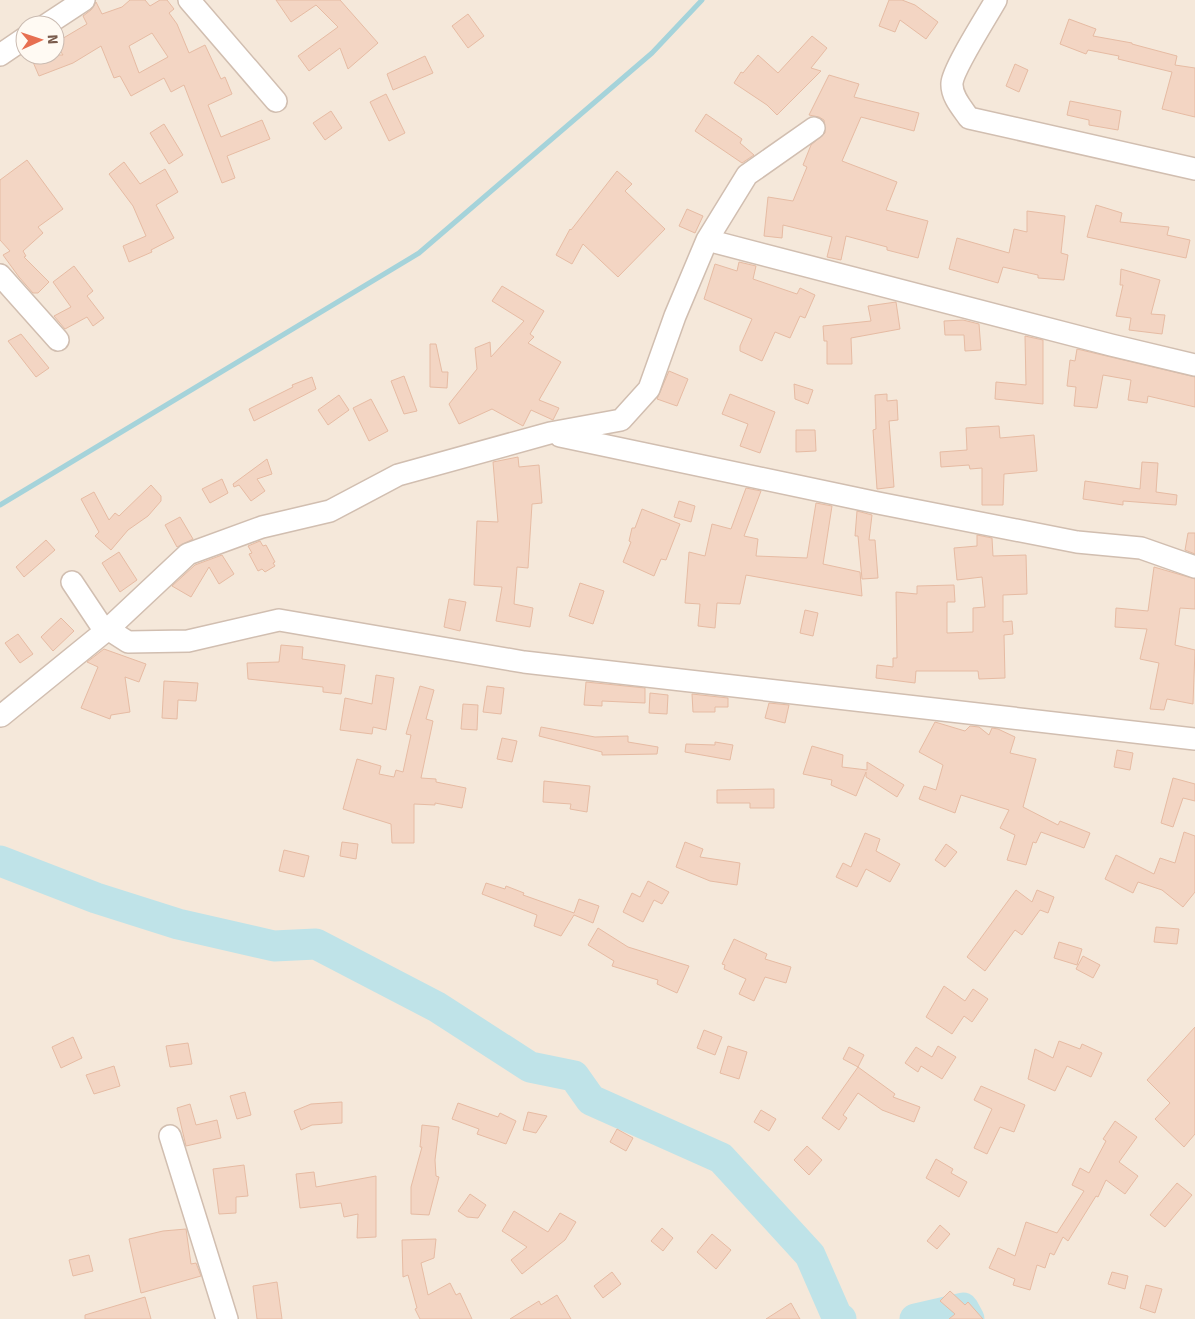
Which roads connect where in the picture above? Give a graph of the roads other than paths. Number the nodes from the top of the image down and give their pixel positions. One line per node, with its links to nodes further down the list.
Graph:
1 (84, 0): 4 (street)
2 (189, 0): 7 (street)
3 (996, 0): 9 (street)
4 (61, 15)
5 (15, 45): 6 (street)
6 (0, 55)
7 (276, 101)
8 (814, 128): 10 (street)
9 (1195, 169)
10 (707, 240): 13 (street); 14 (street)
11 (0, 275): 12 (street)
12 (58, 340)
13 (1195, 365)
14 (550, 434): 15 (street); 17 (street)
15 (1195, 566)
16 (72, 582): 17 (street)
17 (108, 629): 18 (street); 19 (street)
18 (1, 716)
19 (1195, 739)
20 (170, 1136): 21 (street)
21 (227, 1319)

